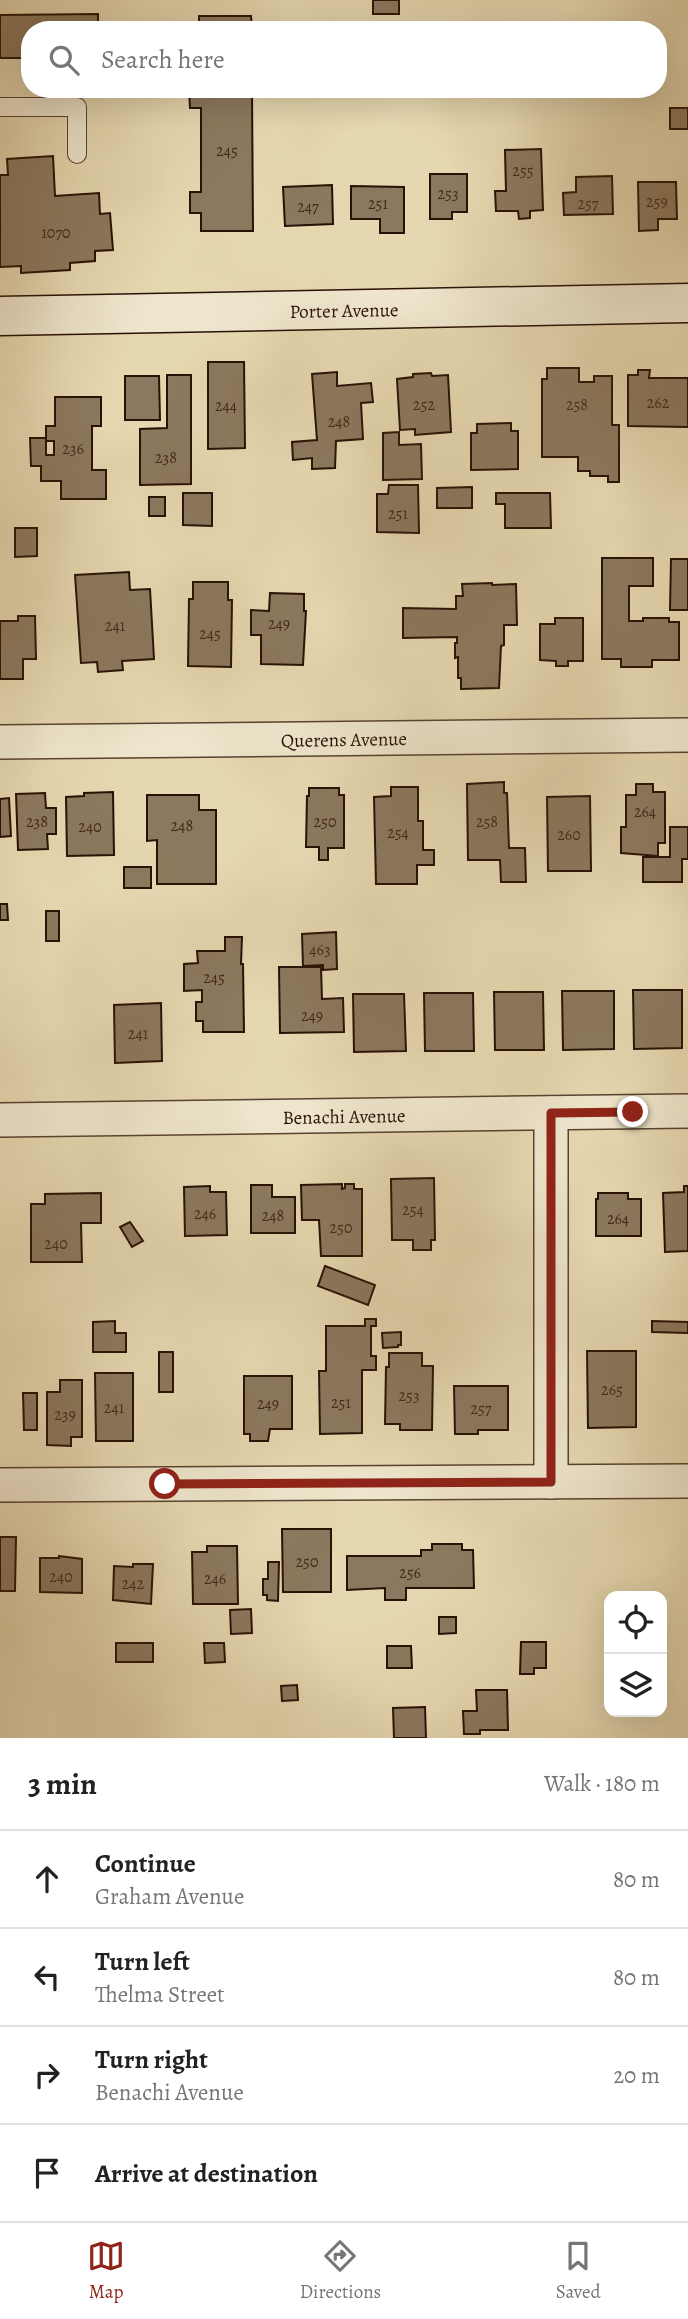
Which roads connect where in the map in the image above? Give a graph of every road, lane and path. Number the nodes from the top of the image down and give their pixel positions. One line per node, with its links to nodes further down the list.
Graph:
1 (0, 107): 2 (lane)
2 (78, 154)
3 (688, 303): 4 (main road, Porter Avenue)
4 (0, 316)
5 (688, 735): 6 (street, Querens Avenue)
6 (0, 742)
7 (688, 1111): 8 (street, Benachi Avenue)
8 (551, 1113): 9 (street, Benachi Avenue); 11 (street)
9 (0, 1120)
10 (688, 1481): 11 (street)
11 (551, 1482): 12 (street)
12 (0, 1485)

